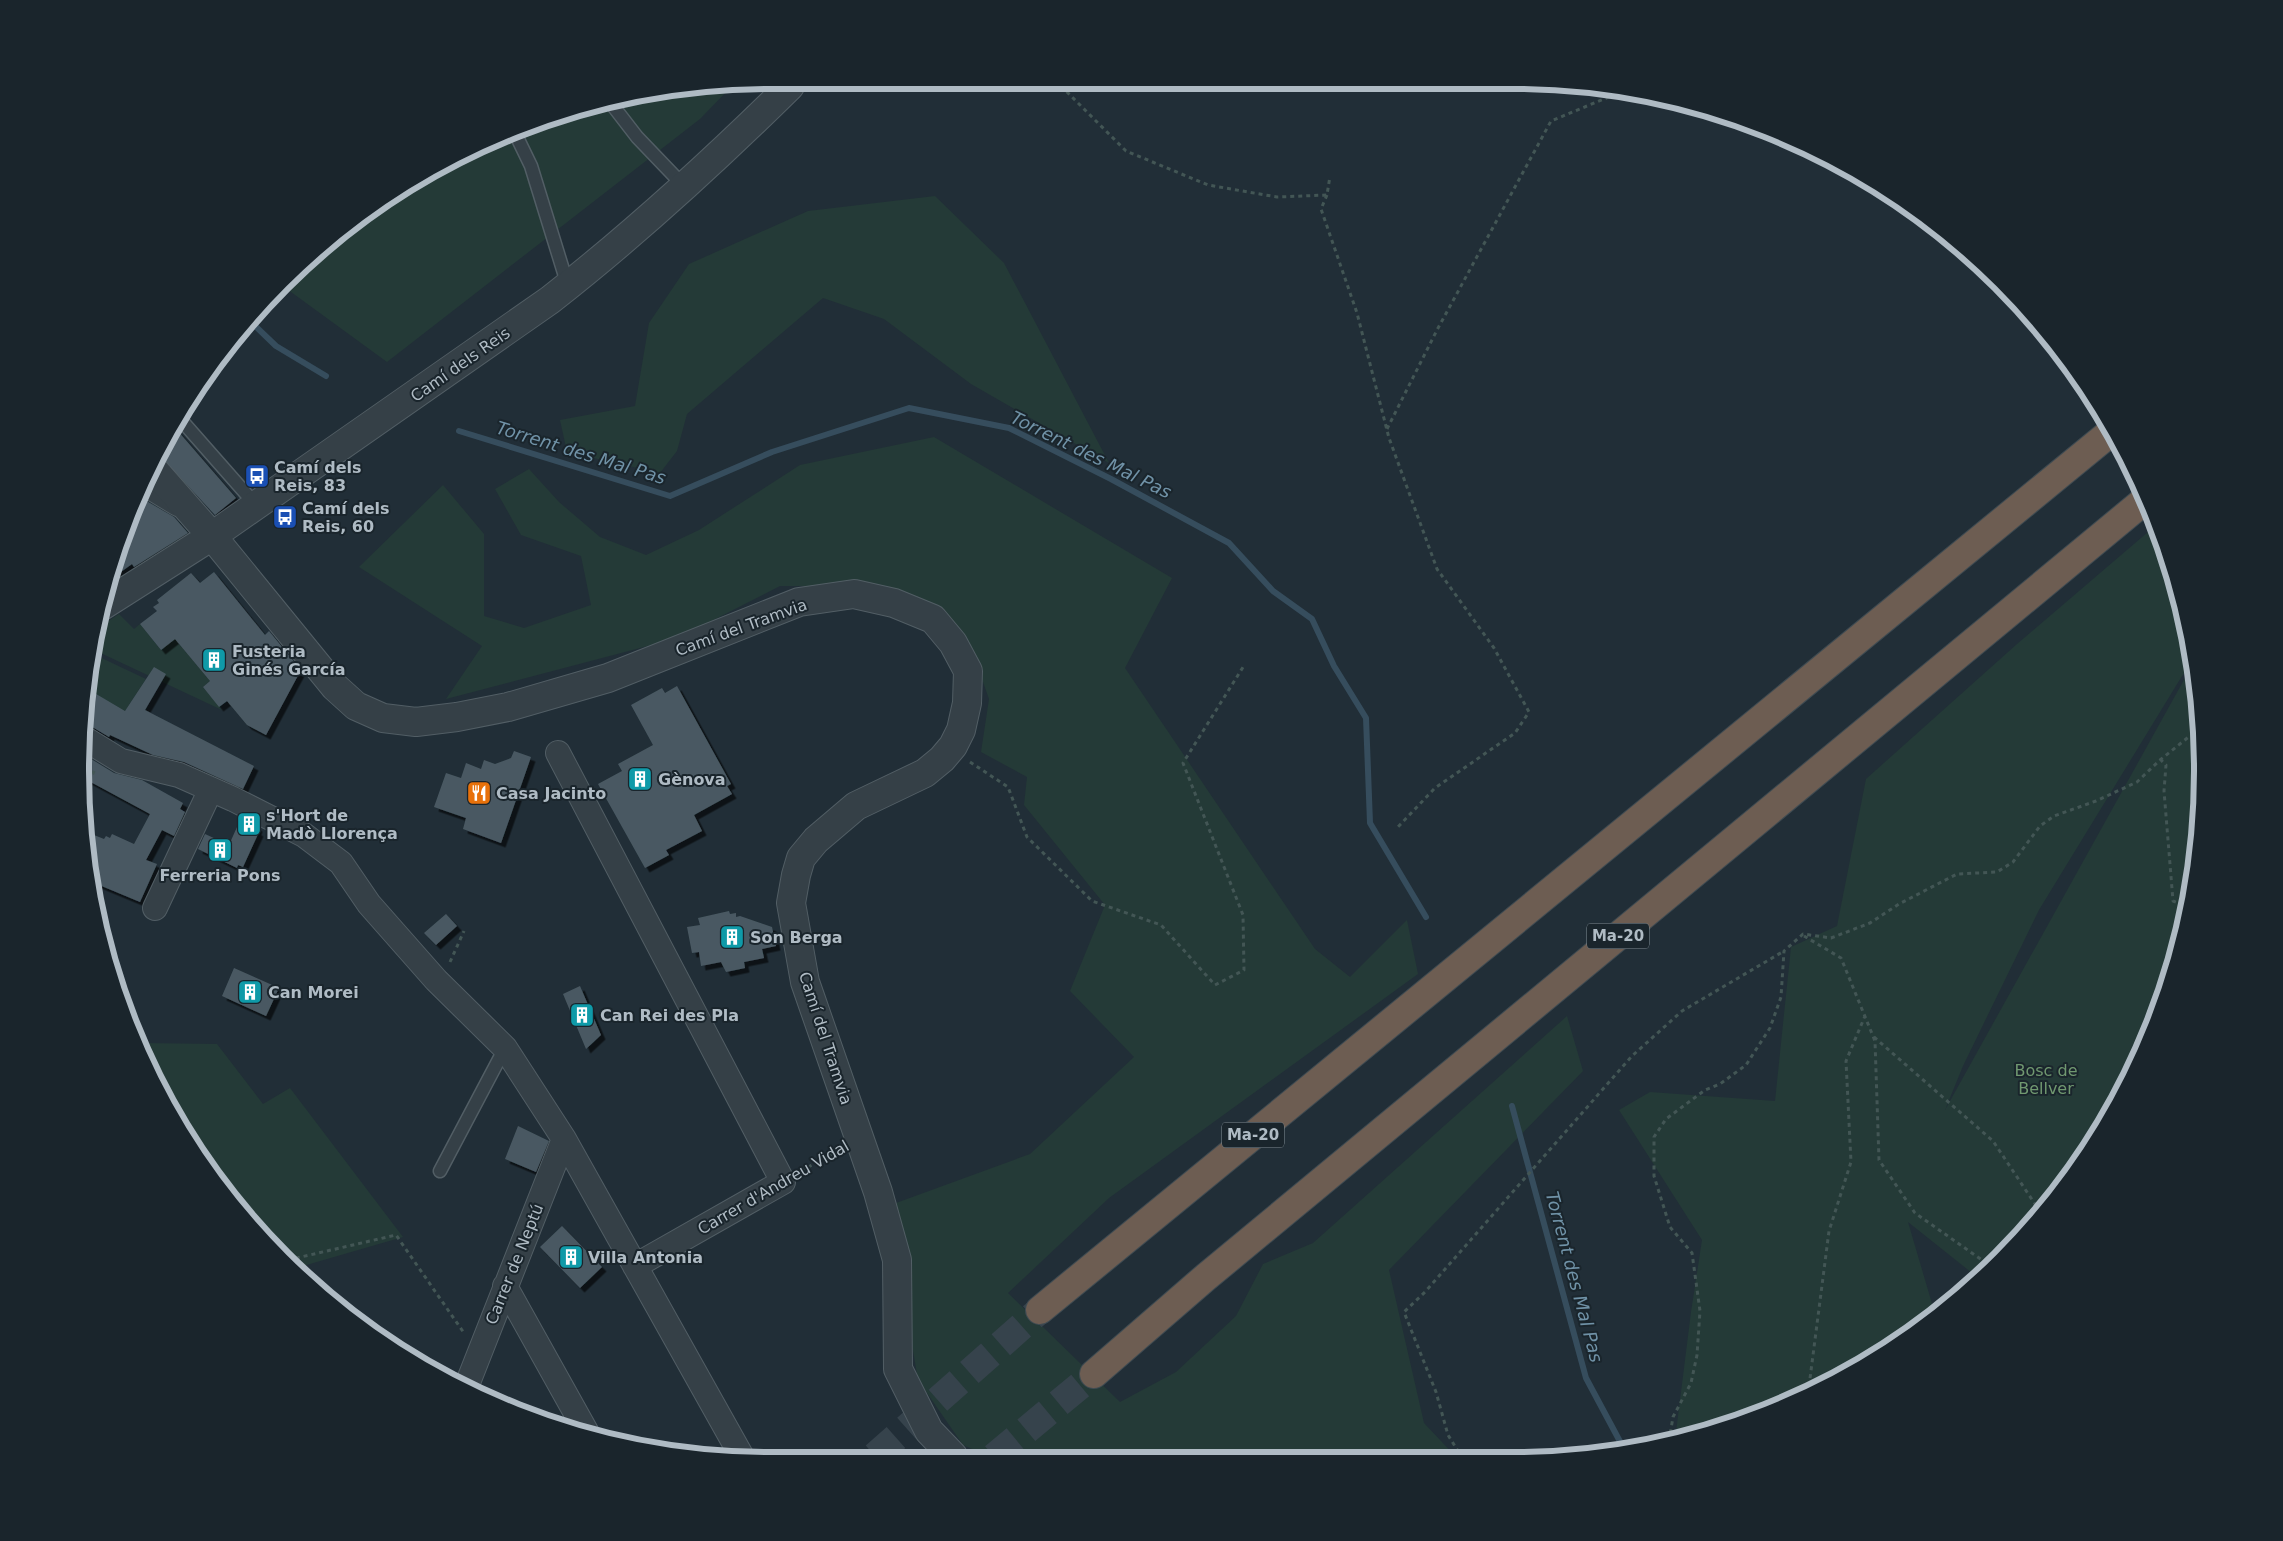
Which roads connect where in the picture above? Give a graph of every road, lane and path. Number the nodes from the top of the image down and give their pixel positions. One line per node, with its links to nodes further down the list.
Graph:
1 (787, 89): 7 (street, Camí dels Reis)
2 (1064, 89): 8 (path)
3 (1608, 96): 11 (path)
4 (614, 107): 7 (lane)
5 (517, 138): 9 (lane)
6 (1330, 176): 8 (path)
7 (683, 185): 9 (street, Camí dels Reis)
8 (1327, 195): 11 (path)
9 (568, 286): 16 (street, Camí dels Reis)
10 (184, 423): 16 (lane)
11 (1386, 430): 27 (path)
12 (2106, 436): 46 (highway, Ma-20)
13 (157, 473): 17 (street, Camí del Tramvia)
14 (151, 487): 17 (street)
15 (2140, 504): 48 (highway, Ma-20)
16 (256, 505): 18 (street, Camí dels Reis)
17 (192, 513): 18 (street, Camí del Tramvia)
18 (212, 536): 19 (street, Camí dels Reis); 24 (street, Camí del Tramvia)
19 (110, 601)
20 (1245, 664): 24 (path)
21 (2193, 734): 25 (path)
22 (90, 742): 26 (street)
23 (558, 753): 40 (street)
24 (942, 759): 37 (street, Camí del Tramvia)
25 (2160, 759): 28 (path); 31 (path)
26 (212, 789): 29 (street); 33 (street)
27 (1396, 829)
28 (2181, 904)
29 (155, 908)
30 (464, 931): 33 (path)
31 (1803, 934): 32 (path); 34 (path)
32 (1784, 951): 52 (path); 55 (path)
33 (436, 980): 36 (street)
34 (1865, 1016): 35 (path); 50 (path)
35 (1873, 1037): 41 (path); 43 (path)
36 (506, 1048): 38 (street); 39 (lane)
37 (859, 1138): 40 (path, Carrer d'Andreu Vidal); 54 (street, Camí del Tramvia)
38 (564, 1139): 44 (street); 45 (street, Carrer de Neptú)
39 (440, 1171)
40 (783, 1182): 44 (street, Carrer d'Andreu Vidal)
41 (2036, 1206)
42 (294, 1259): 47 (path)
43 (1985, 1262)
44 (635, 1266): 53 (street)
45 (505, 1286): 47 (street, Carrer de Neptú); 51 (street)
46 (1040, 1310)
47 (479, 1354): 49 (street, Carrer de Neptú)
48 (1094, 1374)
49 (468, 1382)
50 (1809, 1384)
51 (583, 1426)
52 (1670, 1433)
53 (739, 1451)
54 (949, 1452)
55 (1459, 1452)

